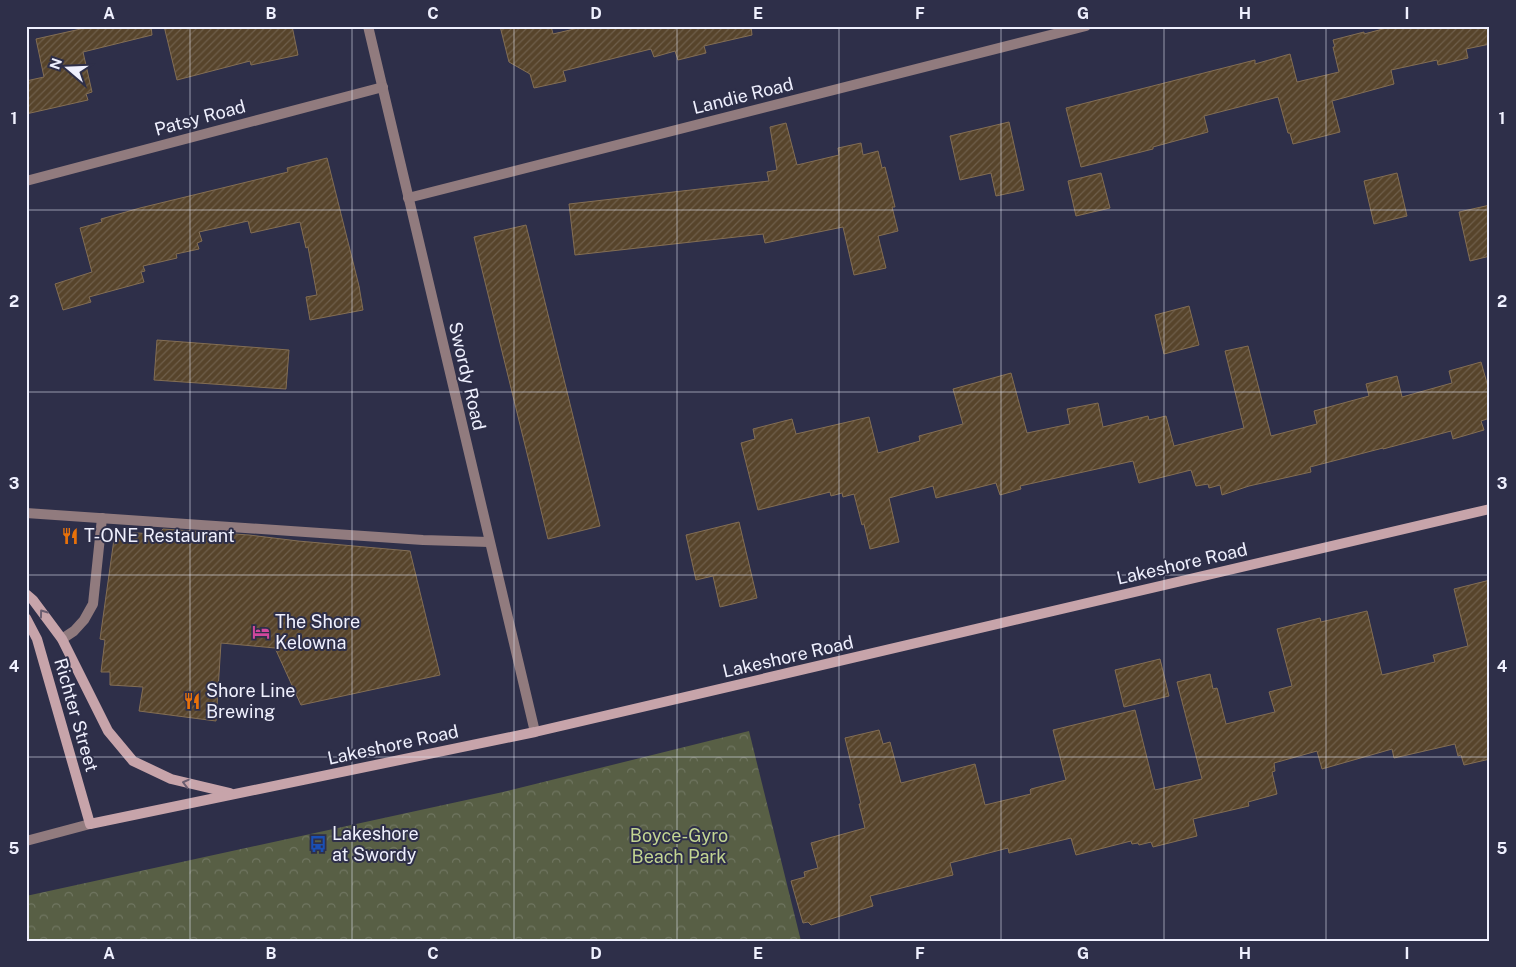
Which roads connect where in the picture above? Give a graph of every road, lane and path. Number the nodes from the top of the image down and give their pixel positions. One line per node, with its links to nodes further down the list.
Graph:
1 (368, 26): 3 (street, Swordy Road)
2 (1086, 26): 5 (street, Landie Road)
3 (382, 87): 4 (street, Patsy Road); 5 (street, Swordy Road)
4 (26, 181)
5 (408, 198): 9 (street, Swordy Road)
6 (1490, 509): 13 (main road, Lakeshore Road)
7 (26, 513): 8 (street)
8 (102, 518): 9 (street); 12 (street)
9 (490, 542): 13 (street, Swordy Road)
10 (26, 594): 12 (main road, one-way to 10)
11 (26, 618): 15 (main road, Richter Street)
12 (62, 639): 14 (main road, one-way to 12)
13 (535, 732): 14 (main road, Lakeshore Road)
14 (234, 794): 15 (main road, Lakeshore Road)
15 (90, 824): 16 (street)
16 (26, 841)

